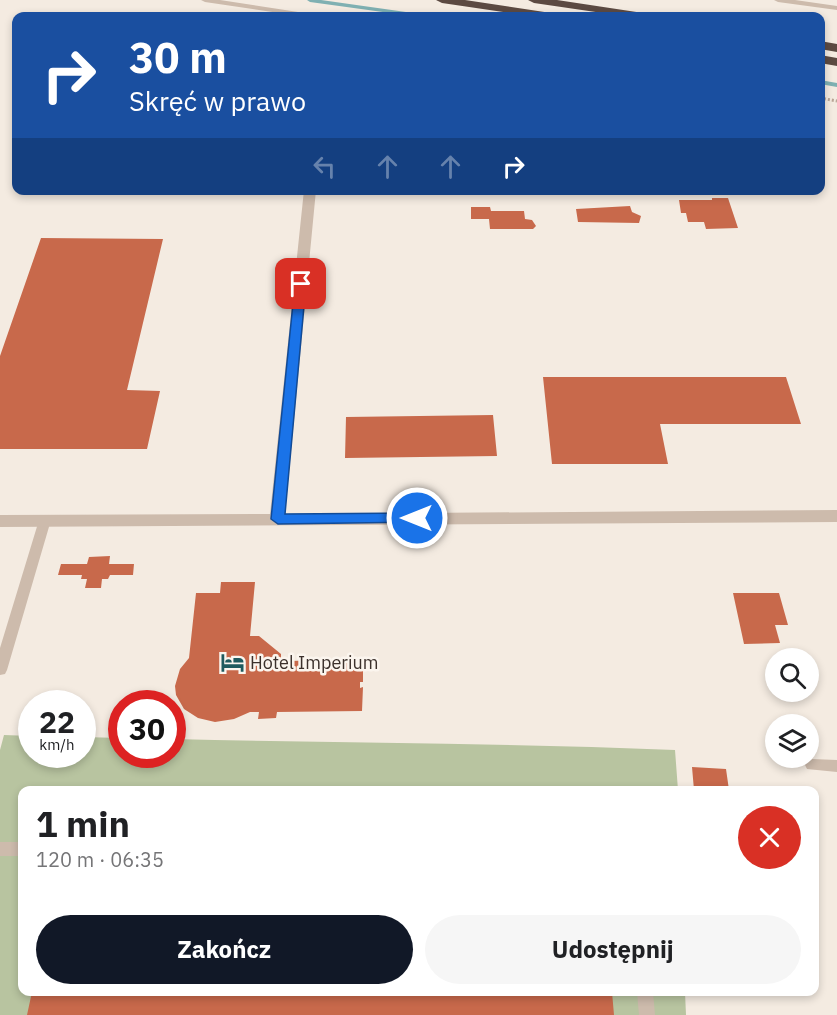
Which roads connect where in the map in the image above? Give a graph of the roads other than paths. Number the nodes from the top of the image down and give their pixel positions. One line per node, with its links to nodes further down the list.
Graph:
1 (205, 0): 6 (lane)
2 (442, 0): 7 (highway)
3 (534, 0): 8 (highway)
4 (778, 0): 5 (lane)
5 (837, 8)
6 (284, 12)
7 (524, 12)
8 (616, 12)
9 (310, 195): 11 (street)
10 (837, 516): 11 (street)
11 (278, 519): 12 (street)
12 (45, 520): 13 (street); 14 (lane)
13 (0, 521)
14 (0, 670)
15 (819, 765): 16 (lane)
16 (837, 766)
17 (0, 849): 18 (lane)
18 (18, 849)
19 (645, 996): 20 (lane)
20 (647, 1015)

